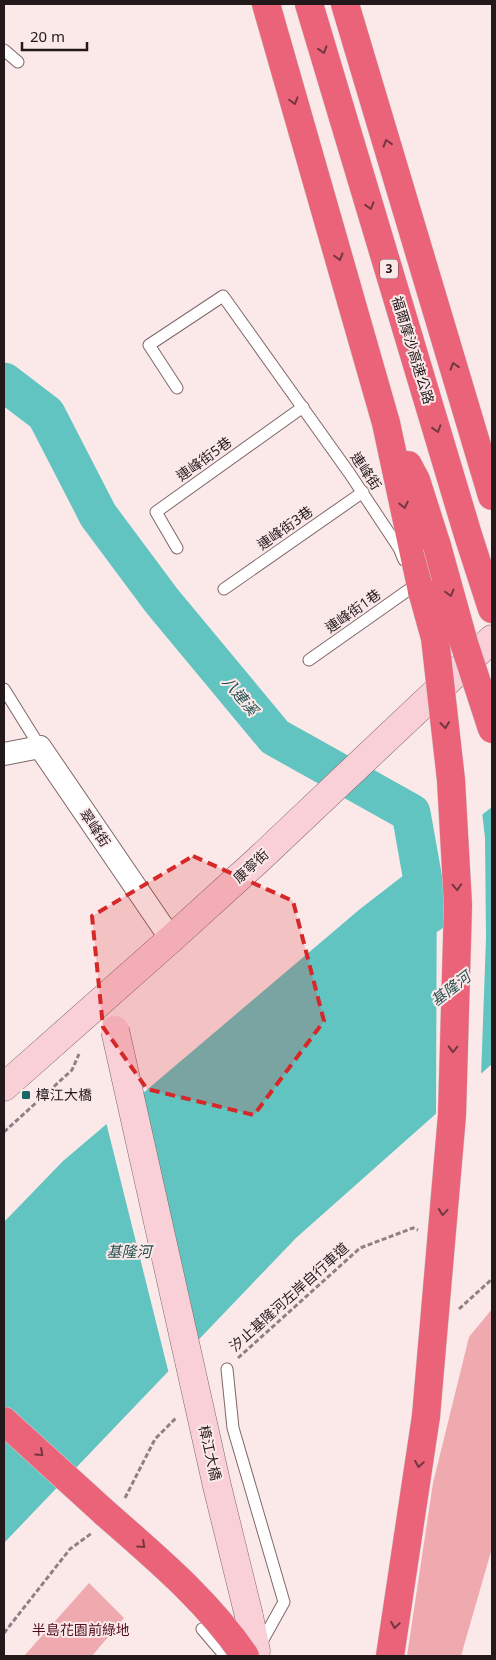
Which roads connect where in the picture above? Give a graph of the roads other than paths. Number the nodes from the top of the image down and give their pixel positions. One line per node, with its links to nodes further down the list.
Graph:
1 (266, 4): 8 (highway, one-way to 8)
2 (309, 4): 14 (highway, 福爾摩沙高速公路 / 3, one-way to 14)
3 (345, 4): 10 (highway, one-way to 3)
4 (4, 50): 5 (lane)
5 (18, 62)
6 (177, 388): 7 (lane, 連峰街)
7 (303, 407): 9 (lane, 連峰街); 11 (lane, 連峰街5巷)
8 (386, 423): 12 (highway, one-way to 12); 19 (highway, one-way to 19, bridge)
9 (363, 492): 12 (lane, 連峰街); 13 (lane, 連峰街3巷)
10 (492, 496)
11 (177, 548)
12 (418, 588): 16 (lane, 連峰街1巷); 17 (lane, 連峰街); 30 (highway, one-way to 30, bridge)
13 (224, 589)
14 (492, 609)
15 (492, 639): 17 (street, 康寧街)
16 (310, 660)
17 (447, 682): 22 (street, 康寧街)
18 (4, 689): 20 (lane)
19 (492, 729)
20 (40, 747): 21 (street); 22 (street, 翠峰街)
21 (4, 754)
22 (171, 940): 23 (street, 康寧街)
23 (108, 996): 24 (street, 康寧街); 28 (street, 樟江大橋, bridge)
24 (4, 1087)
25 (227, 1369): 28 (lane)
26 (4, 1421): 28 (highway, one-way to 28, bridge)
27 (202, 1629): 29 (lane)
28 (252, 1655)
29 (224, 1656)
30 (390, 1656)

